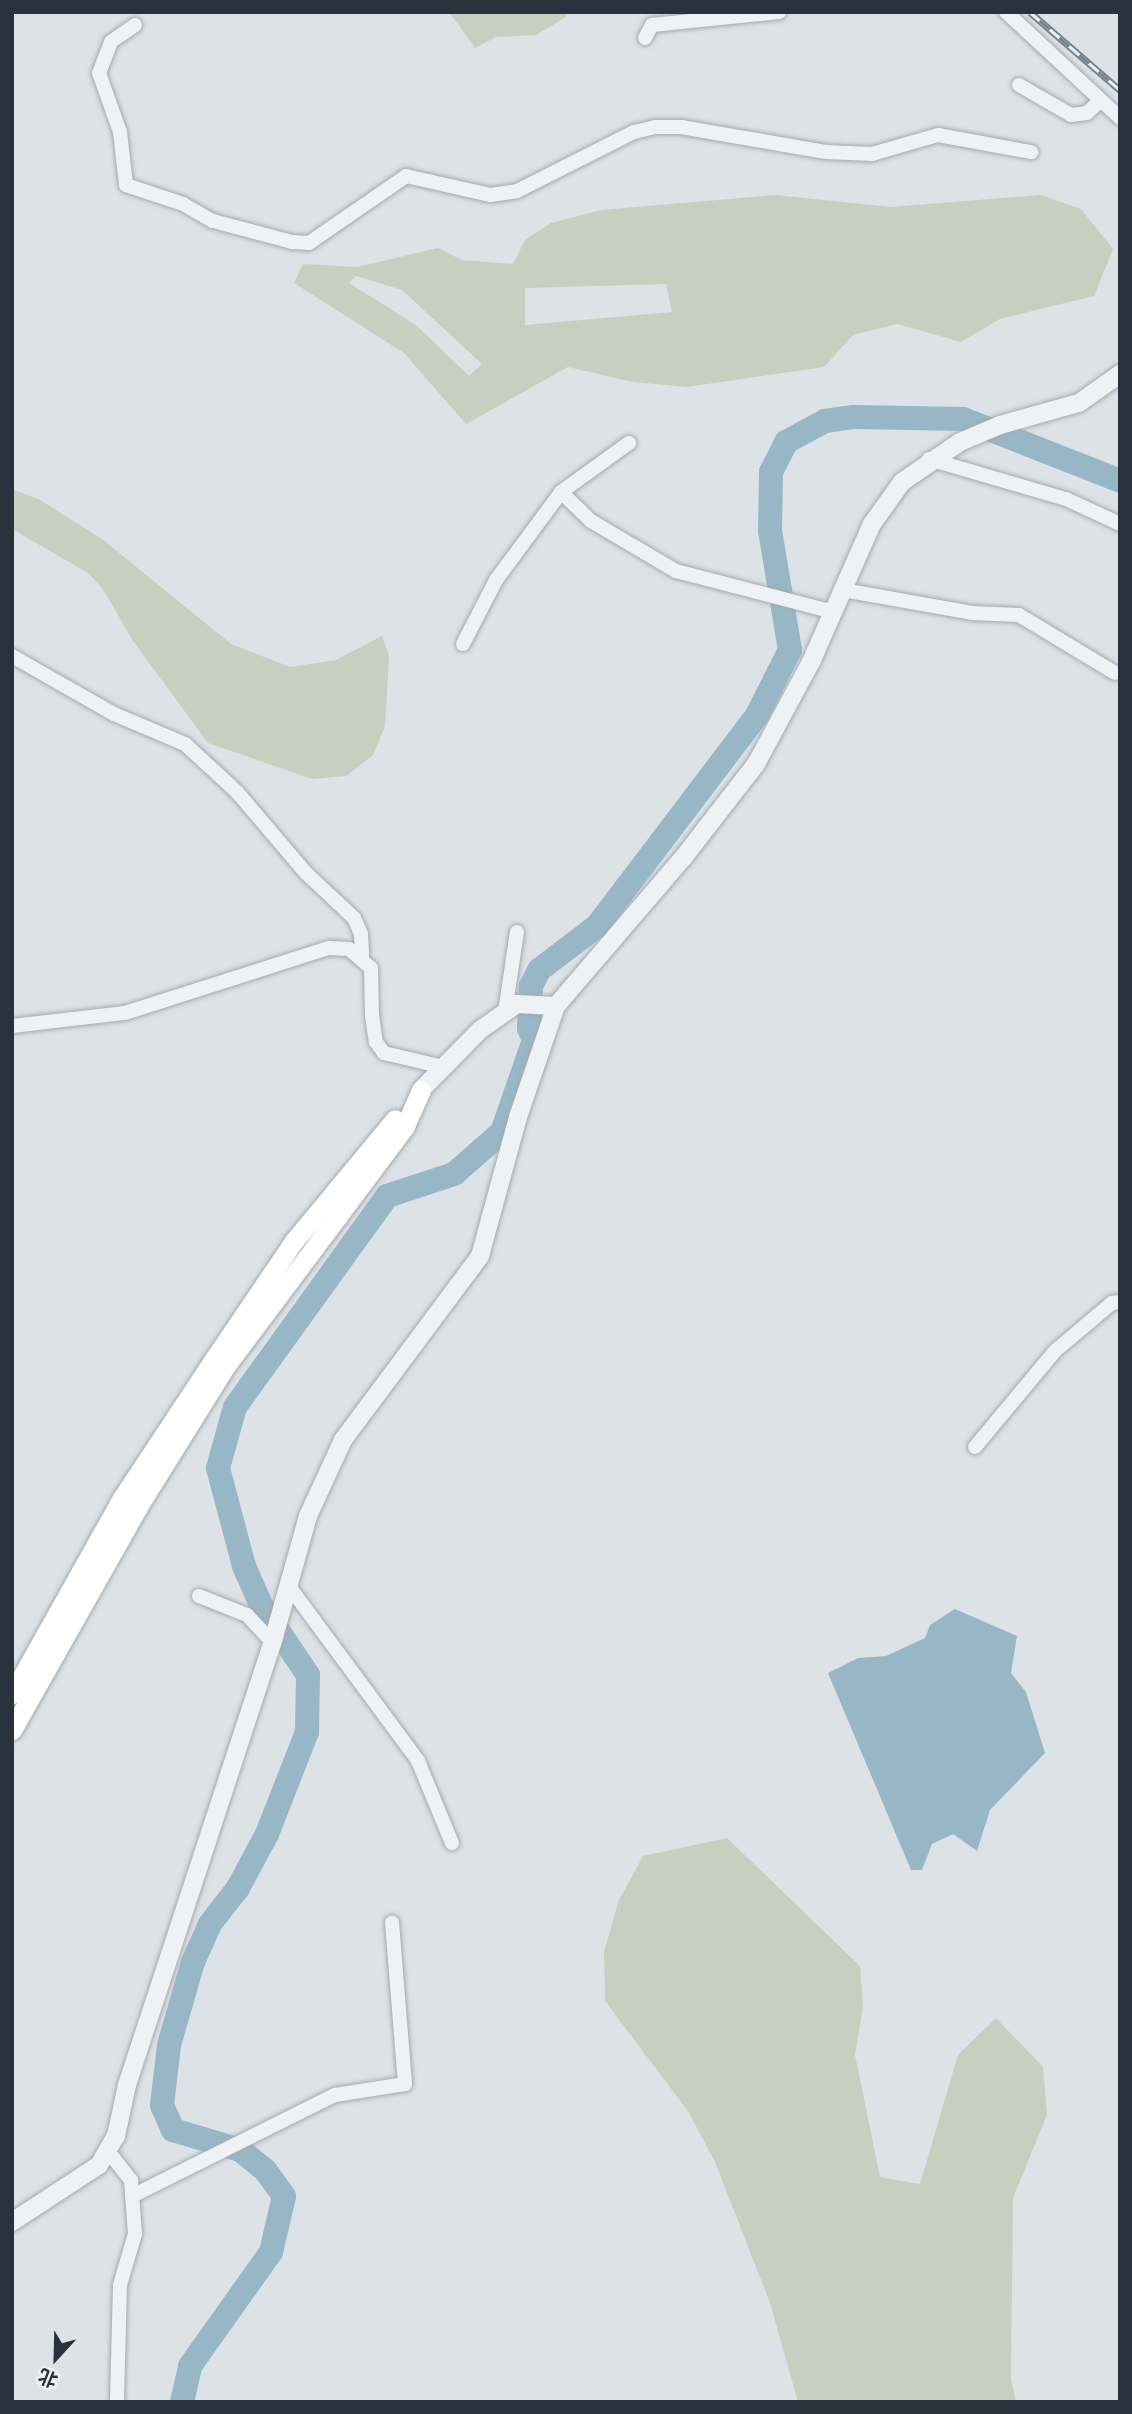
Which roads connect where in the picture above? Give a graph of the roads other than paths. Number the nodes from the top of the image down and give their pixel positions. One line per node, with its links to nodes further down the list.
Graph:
1 (779, 12): 4 (street)
2 (1006, 12): 6 (street)
3 (135, 24): 8 (street)
4 (645, 38)
5 (1019, 85): 6 (street)
6 (1100, 101): 7 (street)
7 (1120, 118)
8 (1031, 152)
9 (1120, 374): 11 (street)
10 (629, 443): 12 (street)
11 (929, 459): 13 (street); 14 (street)
12 (561, 492): 15 (street); 16 (street)
13 (1120, 524)
14 (843, 590): 15 (street); 18 (street)
15 (833, 612): 21 (street)
16 (463, 644)
17 (12, 656): 20 (street)
18 (1115, 673)
19 (517, 932): 22 (street)
20 (362, 955): 23 (street); 24 (street)
21 (556, 1006): 22 (street); 28 (street)
22 (511, 1008): 24 (street)
23 (12, 1026)
24 (443, 1067): 25 (street)
25 (421, 1090): 31 (main road); 32 (main road)
26 (1120, 1302): 27 (street)
27 (975, 1447)
28 (288, 1586): 30 (street); 33 (street)
29 (200, 1597): 30 (street)
30 (273, 1640): 35 (street)
31 (12, 1694)
32 (12, 1730)
33 (452, 1843)
34 (392, 1923): 36 (street)
35 (108, 2151): 36 (street); 37 (street)
36 (132, 2196): 38 (street)
37 (12, 2222)
38 (117, 2402)

